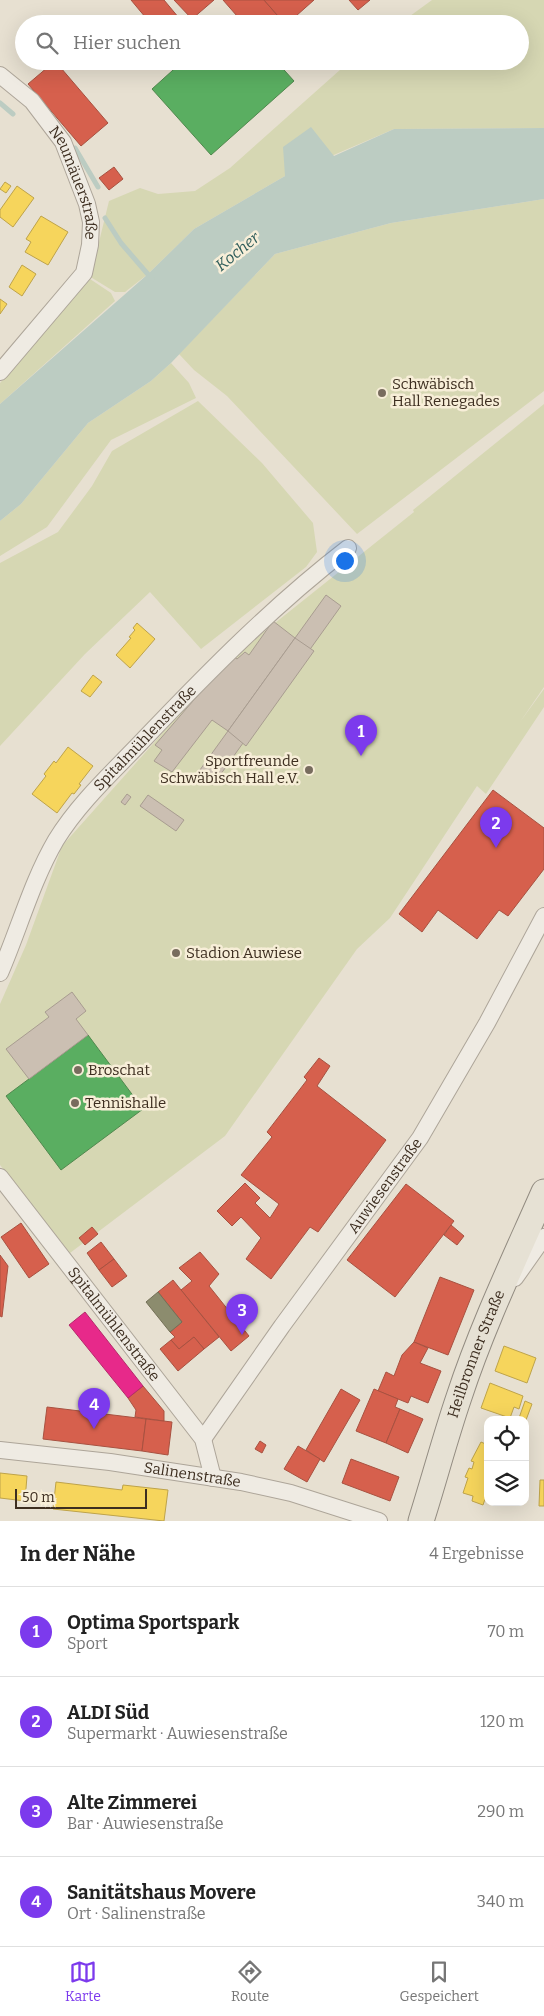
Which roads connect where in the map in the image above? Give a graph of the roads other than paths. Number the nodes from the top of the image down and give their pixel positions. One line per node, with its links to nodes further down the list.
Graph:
1 (0, 75): 2 (street, Neumäuerstraße)
2 (0, 372)
3 (348, 548): 5 (street, Spitalmühlenstraße)
4 (544, 916): 10 (street, Auwiesenstraße)
5 (0, 973)
6 (0, 1177): 10 (street, Spitalmühlenstraße)
7 (544, 1192): 9 (main road, Heilbronner Straße)
8 (544, 1237): 9 (street)
9 (493, 1308): 14 (main road, Heilbronner Straße)
10 (203, 1439): 12 (street, Spitalmühlenstraße)
11 (0, 1450): 12 (street, Salinenstraße)
12 (213, 1478): 13 (street, Salinenstraße)
13 (379, 1521)
14 (421, 1521)

